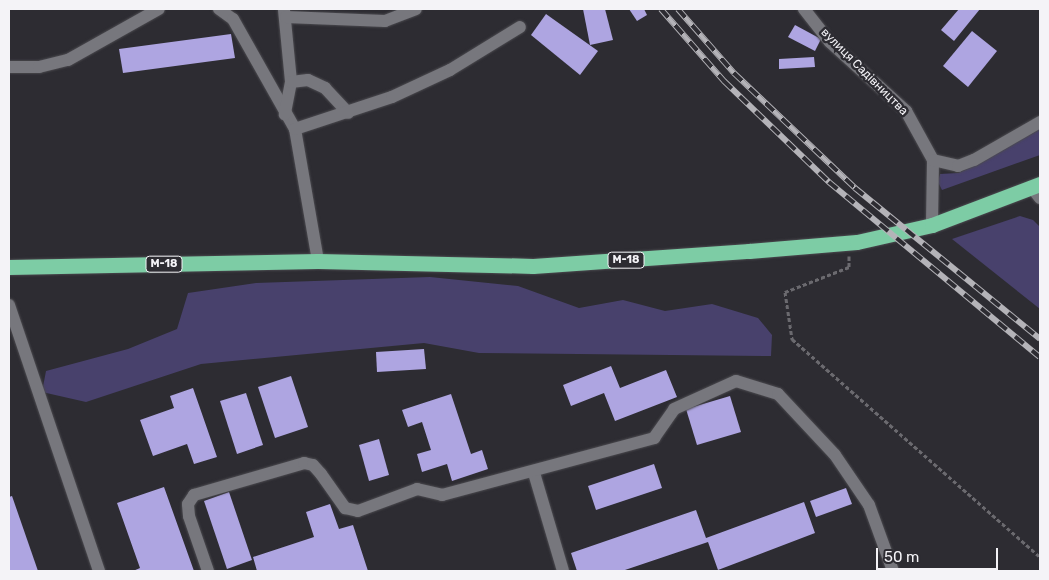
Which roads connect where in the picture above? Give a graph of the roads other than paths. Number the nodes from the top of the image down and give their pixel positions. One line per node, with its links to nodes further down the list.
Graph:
1 (160, 9): 7 (street)
2 (219, 9): 10 (street)
3 (416, 9): 5 (street)
4 (804, 9): 13 (street, вулиця Садівництва)
5 (285, 13): 8 (street)
6 (520, 27): 9 (street)
7 (9, 67)
8 (291, 82): 9 (street); 10 (street)
9 (348, 113): 12 (street)
10 (285, 114): 12 (street)
11 (1040, 122): 13 (street)
12 (295, 130): 16 (street)
13 (933, 160): 15 (street, вулиця Садівництва)
14 (1038, 190): 15 (highway, М-18)
15 (932, 225): 16 (highway, М-18)
16 (318, 261): 17 (highway, М-18)
17 (9, 267)
18 (9, 305): 20 (street)
19 (534, 473): 21 (street); 22 (street); 23 (street)
20 (99, 571)
21 (208, 571)
22 (563, 571)
23 (893, 571)

